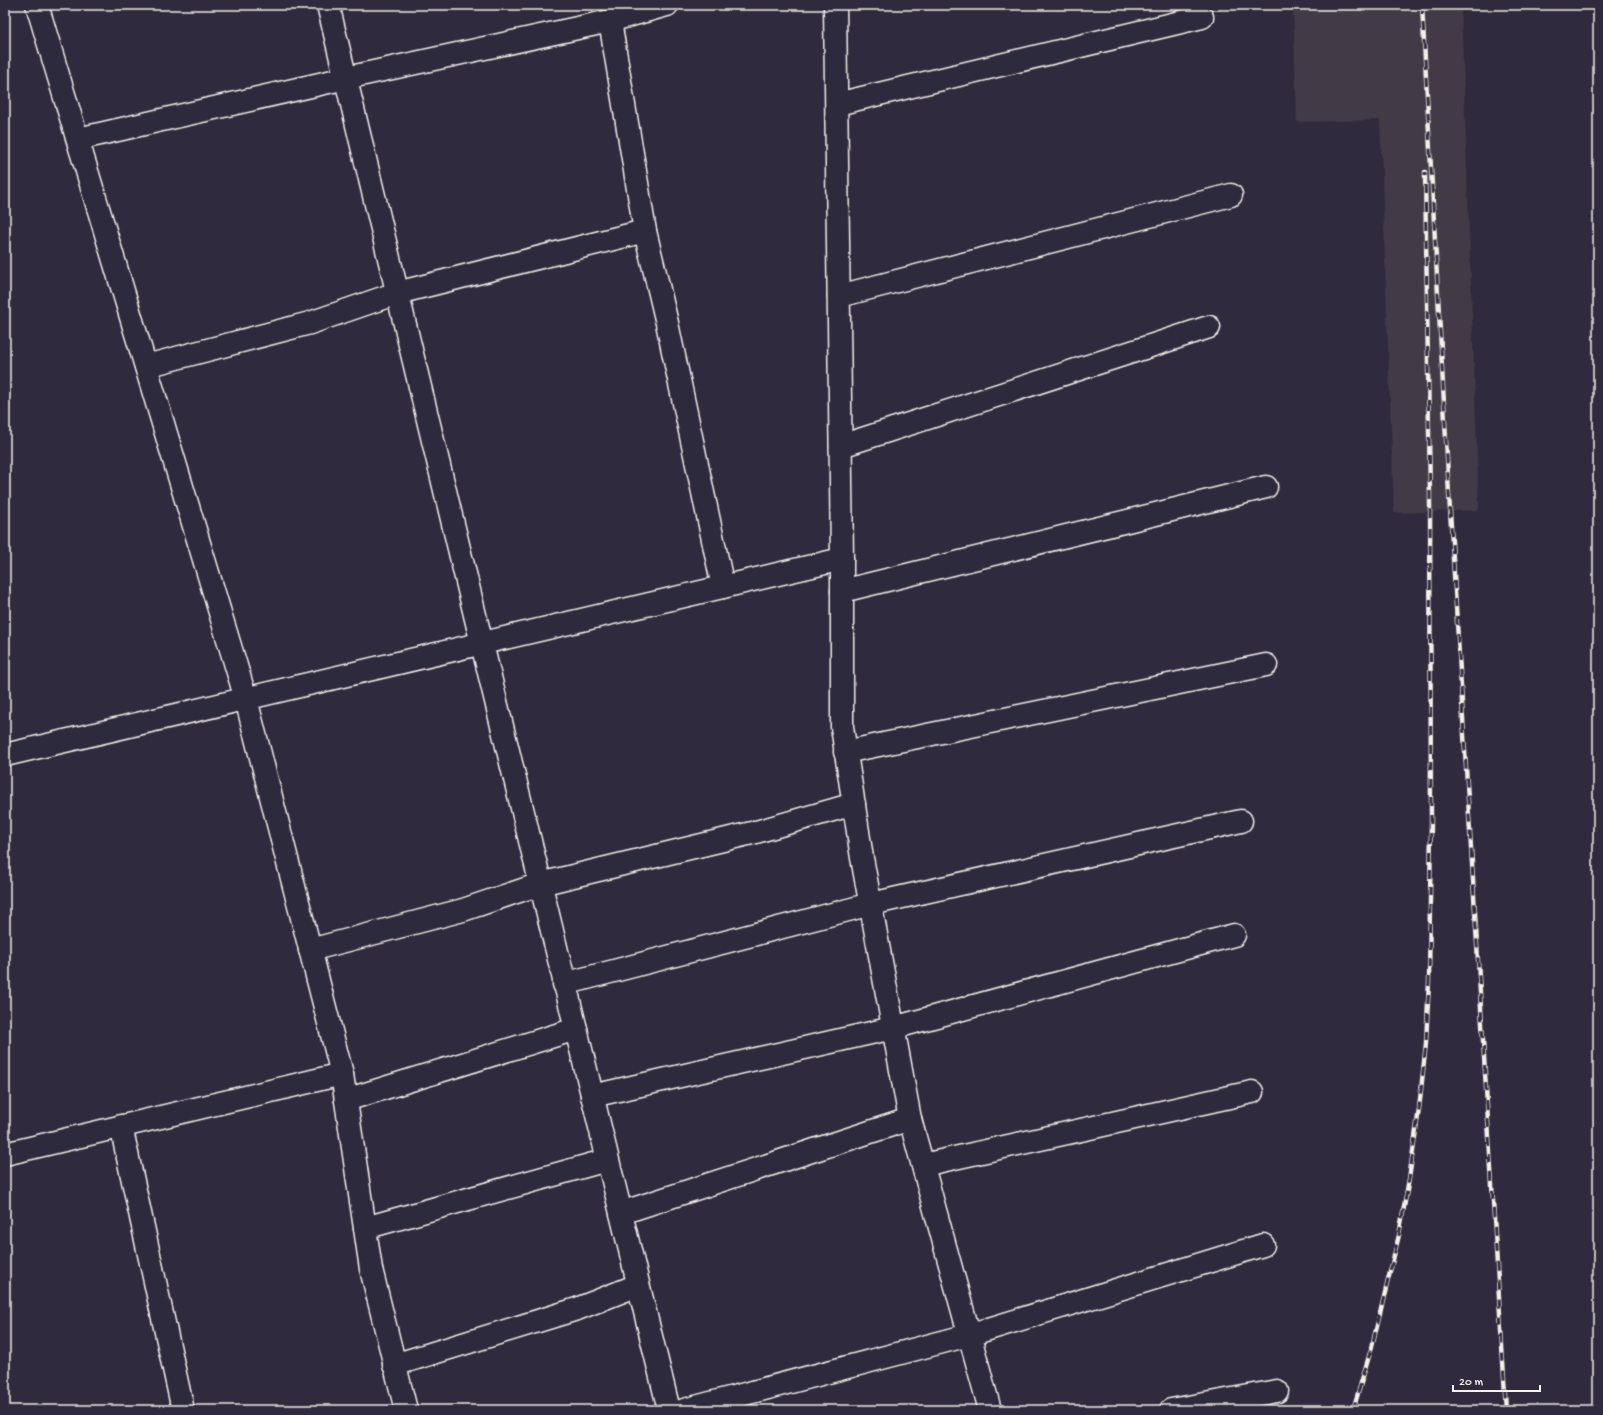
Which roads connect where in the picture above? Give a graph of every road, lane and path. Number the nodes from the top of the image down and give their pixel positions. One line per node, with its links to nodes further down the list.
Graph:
1 (37, 5): 9 (street)
2 (328, 5): 7 (street)
3 (667, 5): 6 (street)
4 (835, 5): 8 (street)
5 (1202, 17): 8 (street)
6 (610, 21): 7 (street); 11 (street)
7 (346, 78): 9 (street); 12 (street)
8 (836, 104): 13 (street)
9 (78, 139): 15 (street)
10 (1231, 195): 13 (street)
11 (645, 231): 12 (street); 19 (street)
12 (398, 293): 15 (street); 21 (street)
13 (839, 296): 16 (street)
14 (1209, 327): 16 (street)
15 (146, 366): 23 (street)
16 (841, 446): 18 (street)
17 (1266, 487): 20 (street)
18 (842, 559): 19 (street); 20 (street)
19 (723, 587): 21 (street)
20 (842, 591): 24 (street)
21 (482, 644): 23 (street); 28 (street)
22 (1266, 665): 24 (street)
23 (246, 699): 25 (street); 31 (street)
24 (846, 752): 26 (street)
25 (5, 756)
26 (854, 804): 28 (street); 29 (street)
27 (1241, 821): 29 (street)
28 (540, 884): 31 (street); 32 (street)
29 (871, 904): 32 (street); 33 (street)
30 (1234, 935): 33 (street)
31 (310, 950): 35 (street)
32 (564, 984): 34 (street)
33 (893, 1028): 37 (street); 39 (street)
34 (576, 1029): 37 (street); 38 (street)
35 (342, 1074): 38 (street); 40 (street)
36 (1252, 1092): 43 (street)
37 (592, 1096): 42 (street)
38 (346, 1100): 45 (street)
39 (910, 1119): 43 (street); 44 (street)
40 (121, 1126): 41 (street); 51 (street)
41 (5, 1154)
42 (607, 1160): 44 (street); 45 (street)
43 (923, 1165): 48 (street)
44 (621, 1214): 47 (street)
45 (365, 1228): 49 (street)
46 (1263, 1244): 48 (street)
47 (638, 1285): 49 (street); 53 (street)
48 (969, 1335): 54 (street); 55 (street)
49 (394, 1365): 52 (street)
50 (1277, 1390): 56 (street)
51 (183, 1410)
52 (406, 1410)
53 (669, 1410)
54 (684, 1410)
55 (990, 1410)
56 (1171, 1410)

